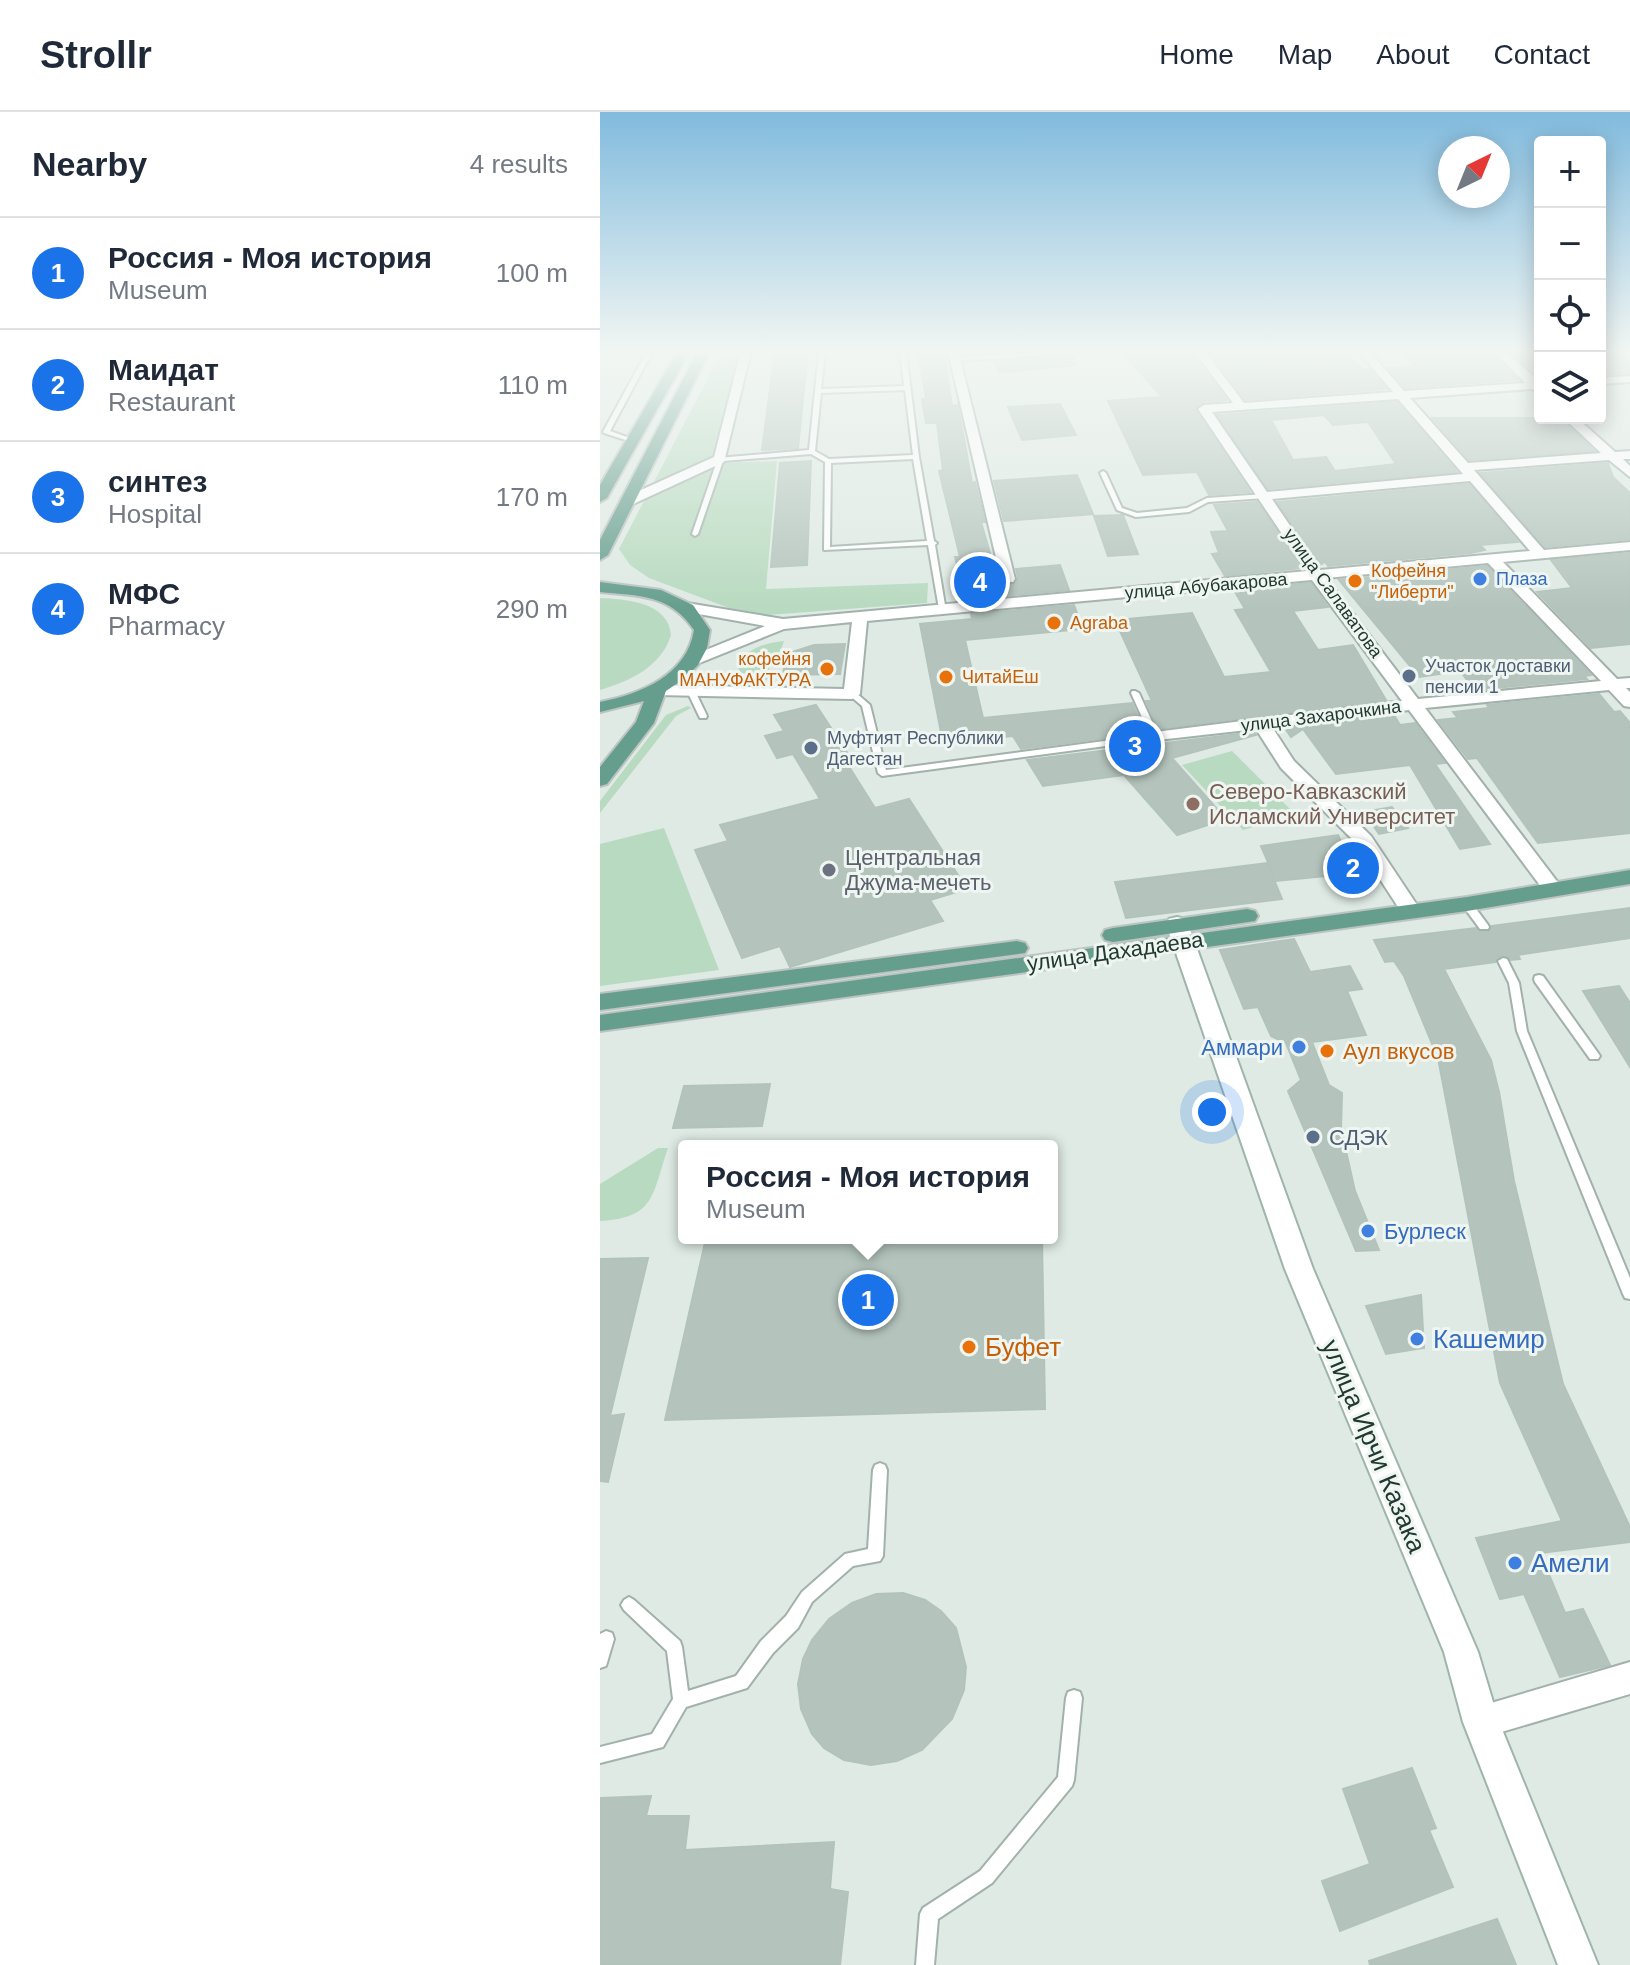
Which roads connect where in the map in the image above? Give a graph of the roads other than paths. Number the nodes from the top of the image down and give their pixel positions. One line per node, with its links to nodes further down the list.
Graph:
1 (624, 437): 11 (lane)
2 (637, 437): 11 (main road)
3 (659, 437): 23 (main road)
4 (725, 437): 16 (street)
5 (813, 437): 12 (lane)
6 (914, 437): 15 (lane)
7 (974, 437): 31 (street)
8 (1224, 437): 21 (street, улица Салаватова)
9 (1439, 437): 18 (street)
10 (1591, 437): 14 (street)
11 (635, 441): 22 (main road)
12 (812, 452): 16 (lane); 17 (lane)
13 (1630, 455): 14 (street)
14 (1611, 456): 18 (street); 20 (street)
15 (916, 457): 17 (lane); 25 (lane)
16 (720, 459): 23 (street); 24 (lane)
17 (828, 461): 25 (lane)
18 (1470, 472): 21 (street); 27 (street)
19 (1103, 473): 21 (lane)
20 (1630, 473)
21 (1265, 496): 30 (street, улица Салаватова)
22 (600, 498)
23 (626, 502): 29 (main road)
24 (695, 534)
25 (933, 543): 35 (lane)
26 (1630, 546): 27 (street, улица Абубакарова)
27 (1539, 553): 28 (street, улица Абубакарова)
28 (1491, 558): 30 (street, улица Абубакарова); 40 (street)
29 (609, 562): 33 (main road)
30 (1317, 576): 35 (street, улица Абубакарова); 47 (street, улица Салаватова)
31 (1008, 579)
32 (600, 587): 33 (main road, улица Абубакарова)
33 (655, 593): 34 (main road, улица Абубакарова)
34 (687, 608): 37 (street, улица Абубакарова); 38 (main road)
35 (943, 609): 36 (street, улица Абубакарова)
36 (860, 618): 37 (street, улица Абубакарова); 45 (street)
37 (783, 624): 38 (street, улица Абубакарова)
38 (692, 661): 41 (main road, улица Абубакарова); 42 (street)
39 (1630, 683): 40 (street, улица Захарочкина)
40 (1612, 685): 46 (street); 47 (street, улица Захарочкина)
41 (657, 690): 43 (street); 48 (main road, улица Абубакарова); 53 (main road)
42 (753, 690): 43 (street); 45 (street)
43 (691, 691): 49 (lane)
44 (1135, 693): 51 (lane)
45 (852, 694): 51 (lane)
46 (1630, 702)
47 (1415, 704): 50 (street, улица Захарочкина); 56 (street, улица Салаватова)
48 (607, 706): 52 (main road)
49 (703, 716)
50 (1261, 723): 51 (street, улица Захарочкина); 57 (street)
51 (1155, 737)
52 (600, 761)
53 (600, 780)
54 (1630, 864): 56 (main road, улица Дахадаева)
55 (1630, 877): 56 (main road, улица Дахадаева)
56 (1547, 882): 57 (main road, улица Дахадаева); 58 (main road, улица Дахадаева)
57 (1407, 904): 58 (main road, улица Дахадаева); 60 (main road, улица Дахадаева)
58 (1467, 904): 59 (lane)
59 (1484, 927)
60 (1180, 932): 63 (main road, улица Дахадаева); 64 (main road, улица Дахадаева); 74 (main road, улица Ирчи Казака)
61 (1503, 961): 66 (lane)
62 (1539, 979): 65 (lane)
63 (600, 1002)
64 (600, 1023)
65 (1594, 1056)
66 (1630, 1294)
67 (880, 1470): 73 (lane)
68 (629, 1605): 73 (lane)
69 (606, 1639): 70 (lane)
70 (600, 1660)
71 (1630, 1678): 74 (street)
72 (1074, 1698): 76 (lane)
73 (681, 1701): 75 (lane)
74 (1481, 1722): 77 (main road, улица Ирчи Казака)
75 (600, 1755)
76 (925, 1965)
77 (1578, 1965)

